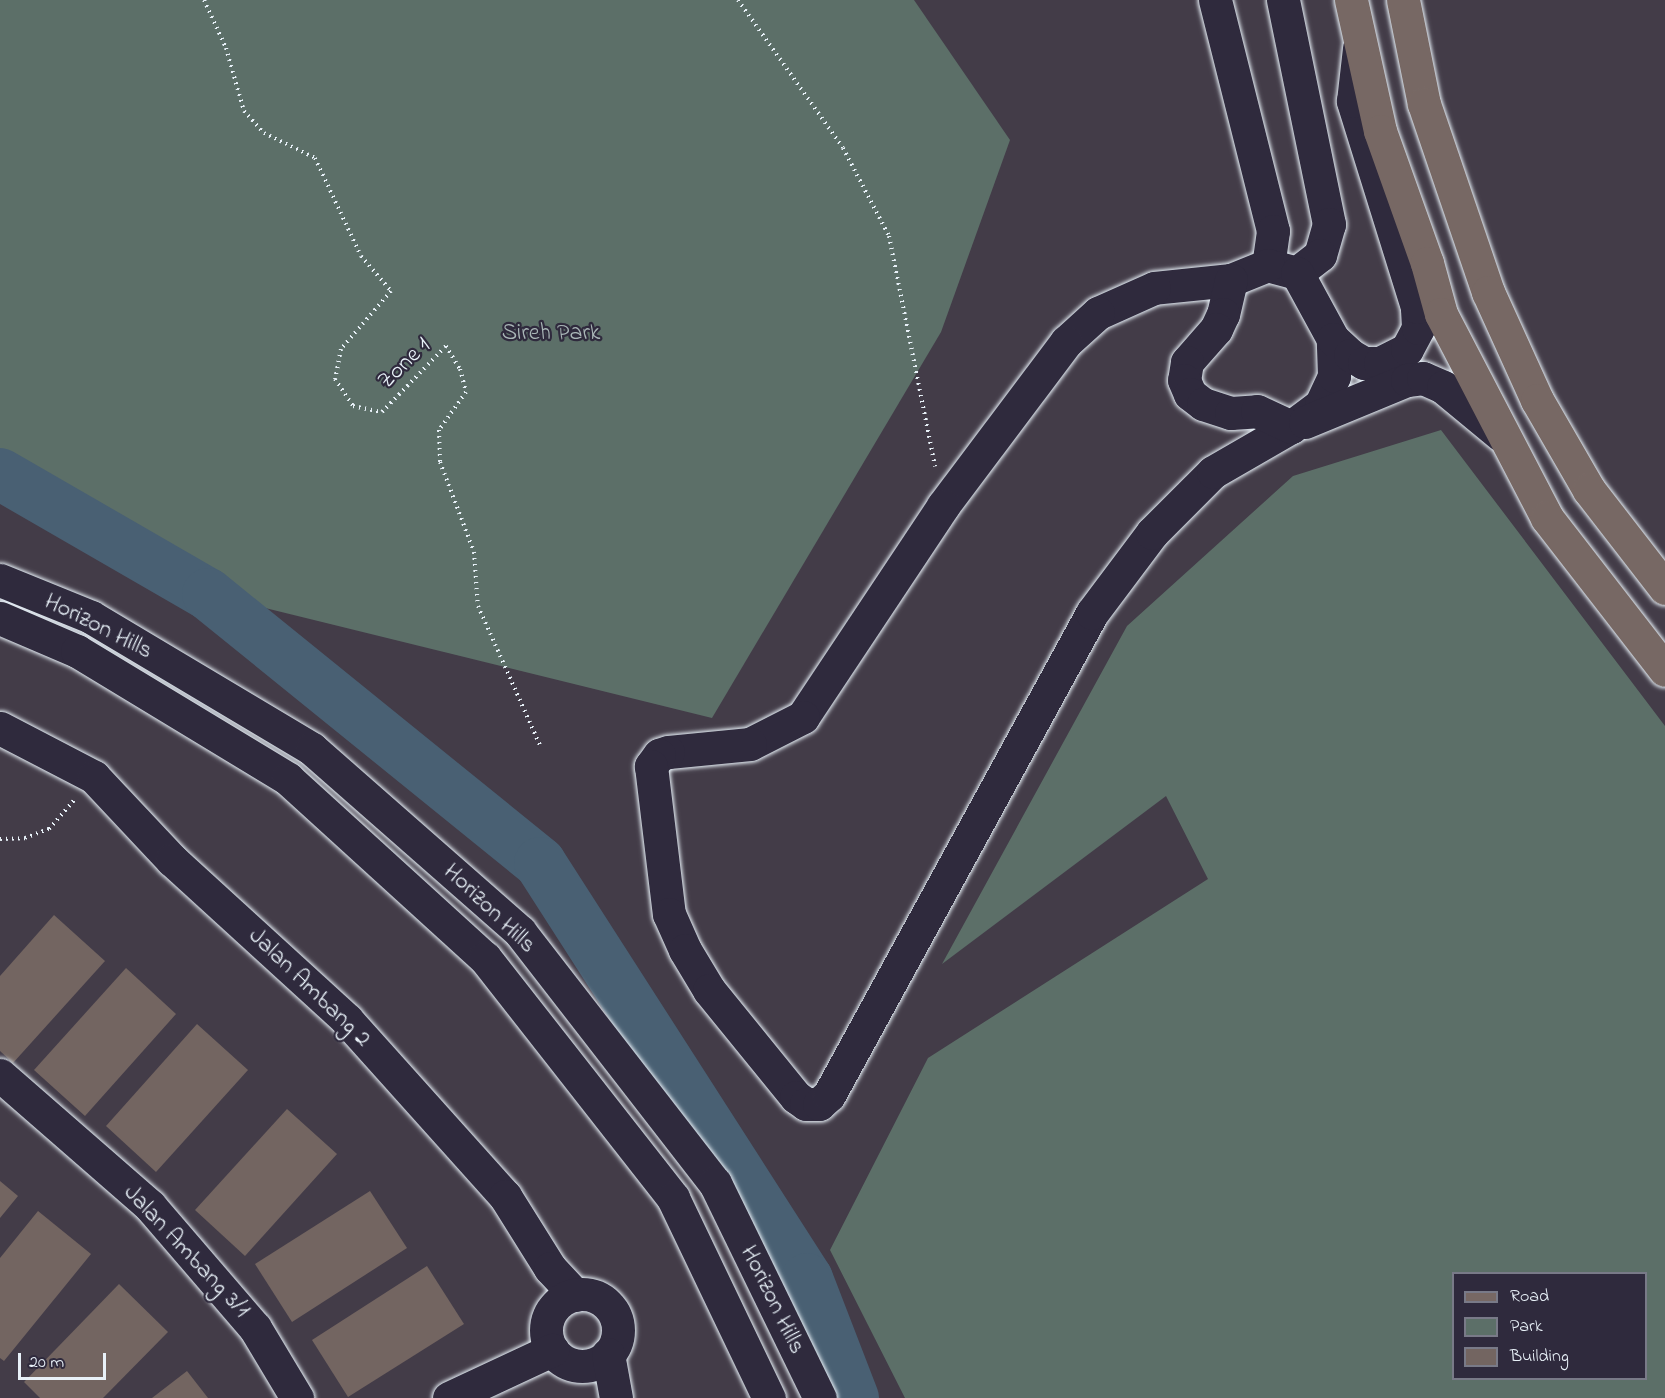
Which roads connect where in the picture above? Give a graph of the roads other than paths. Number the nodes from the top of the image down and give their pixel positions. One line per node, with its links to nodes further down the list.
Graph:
1 (1215, 0): 6 (street)
2 (1283, 0): 6 (street)
3 (1351, 0): 5 (main road)
4 (1403, 0): 12 (main road)
5 (1360, 41): 8 (street); 10 (main road)
6 (1282, 269): 7 (street); 8 (street)
7 (1231, 280): 9 (street); 9 (street)
8 (1333, 339): 9 (street)
9 (1291, 427): 10 (street)
10 (1501, 435): 14 (main road)
11 (0, 580): 24 (street, Horizon Hills)
12 (1665, 588)
13 (0, 618): 23 (street, Horizon Hills)
14 (1665, 670)
15 (0, 728): 17 (street, Jalan Ambang 2)
16 (0, 1075): 20 (street, Jalan Ambang 3/1)
17 (575, 1295): 18 (street); 19 (street)
18 (552, 1350): 19 (street); 21 (street)
19 (608, 1354): 22 (street)
20 (297, 1398)
21 (449, 1398)
22 (616, 1398)
23 (769, 1398)
24 (820, 1398)

